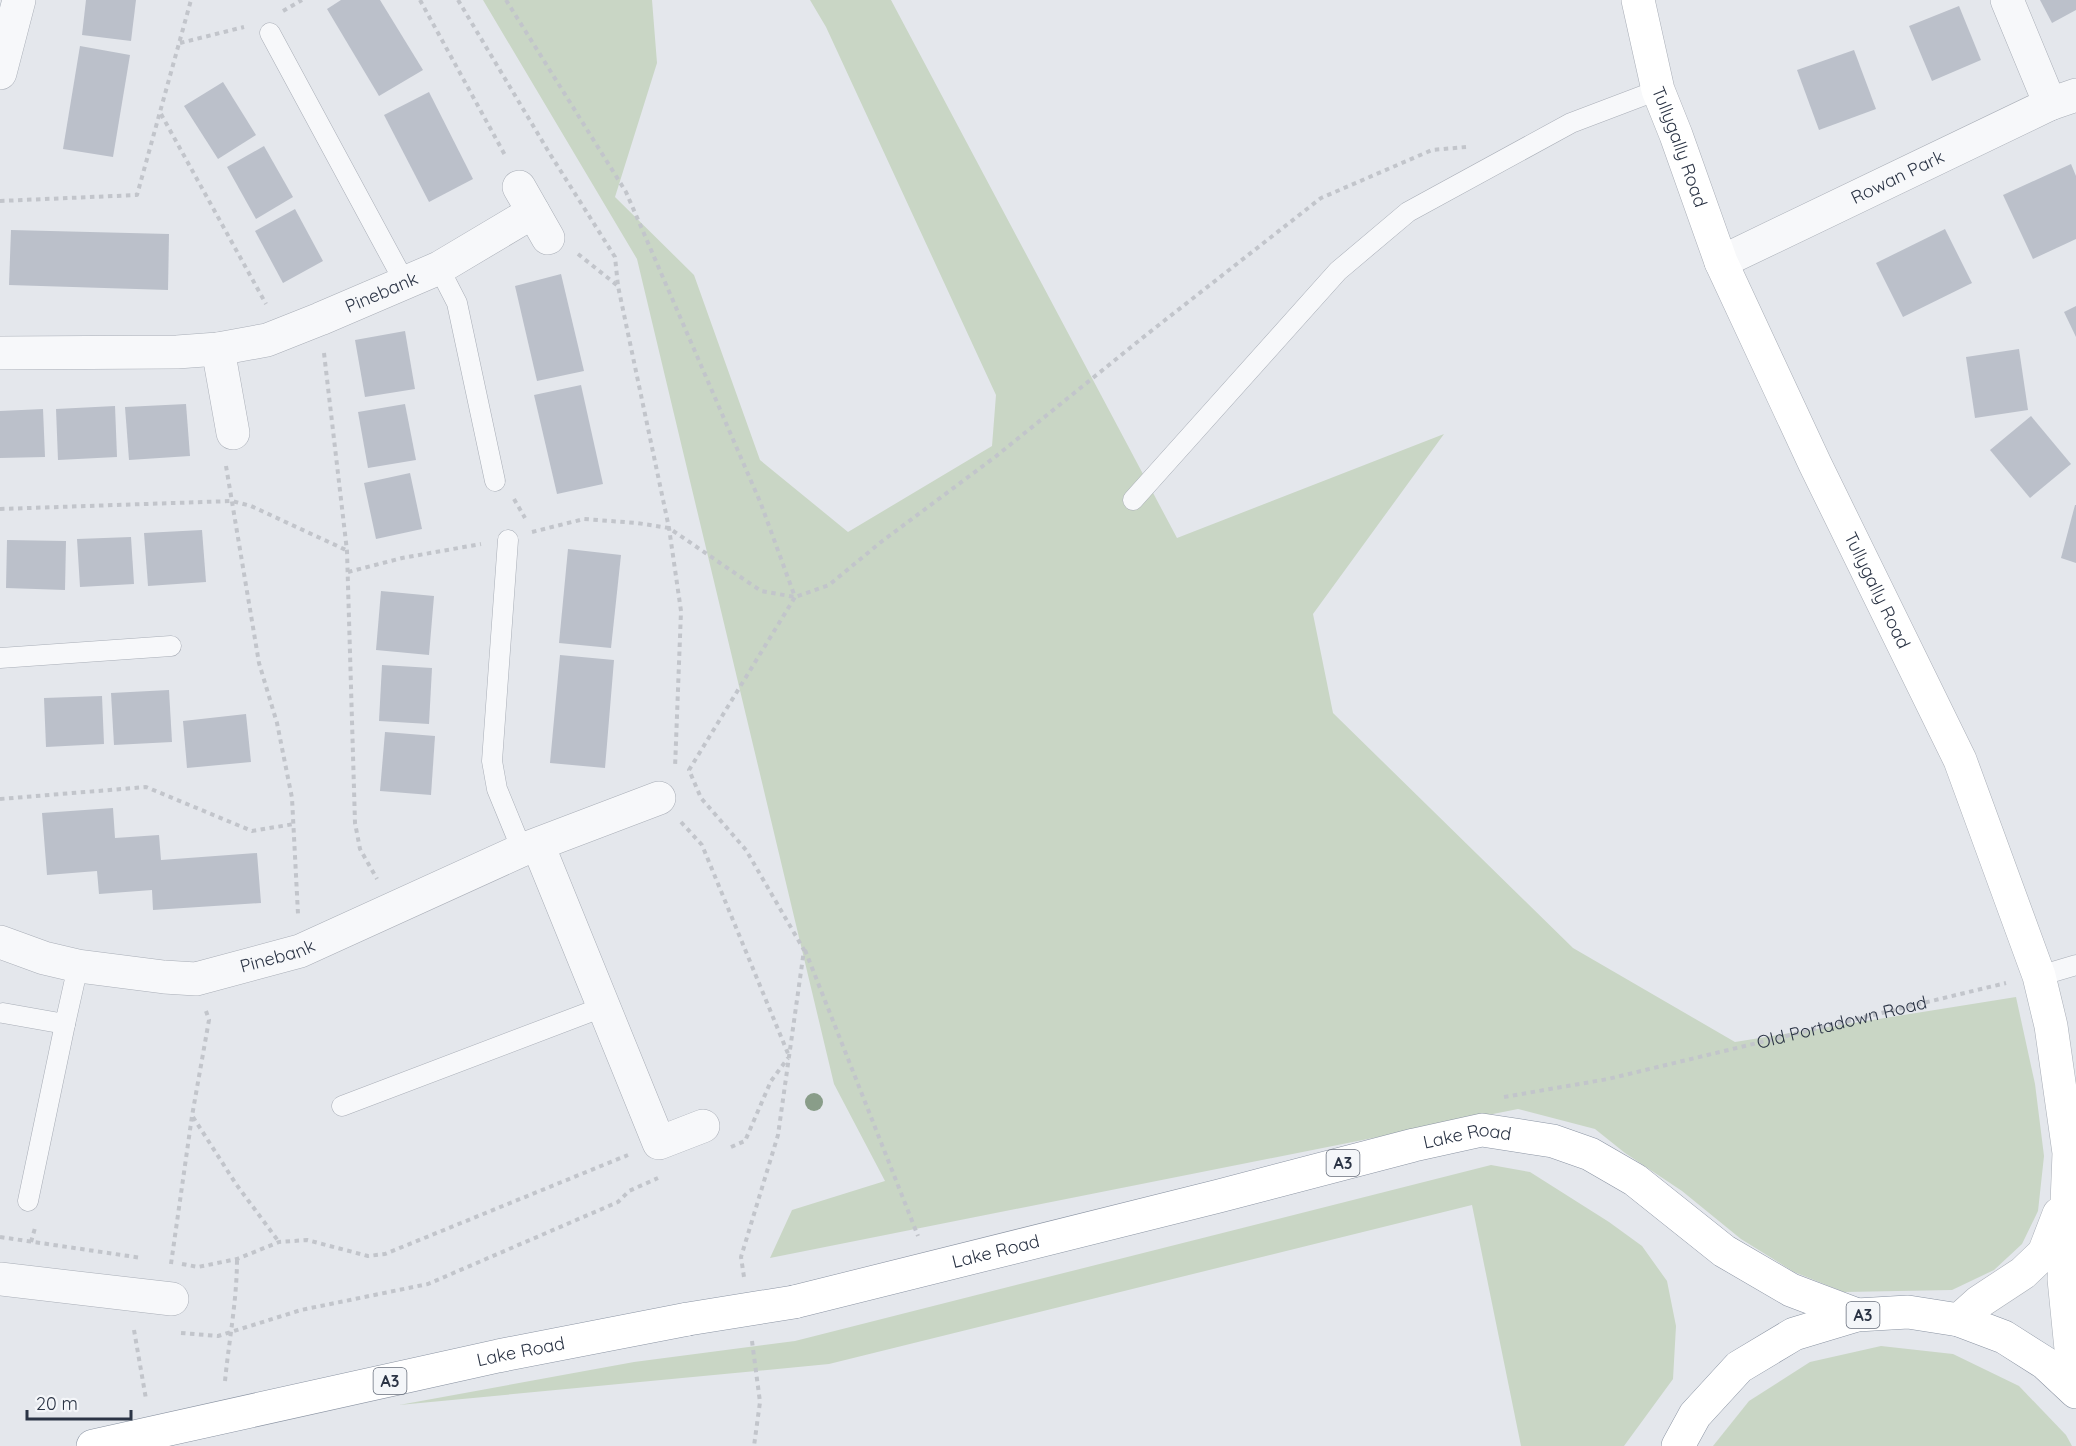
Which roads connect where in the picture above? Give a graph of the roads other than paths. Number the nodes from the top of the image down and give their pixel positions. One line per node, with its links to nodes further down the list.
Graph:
1 (18, 0): 5 (street)
2 (1638, 0): 6 (main road, Tullygally Road)
3 (2007, 0): 7 (street)
4 (270, 33): 11 (lane)
5 (0, 73)
6 (1658, 90): 9 (main road, Tullygally Road); 16 (lane)
7 (2063, 100): 9 (street, Rowan Park)
8 (534, 212): 10 (street, Pinebank)
9 (1721, 262): 25 (main road, Tullygally Road)
10 (440, 268): 11 (street, Pinebank); 15 (lane)
11 (405, 283): 12 (street, Pinebank)
12 (218, 349): 13 (street, Pinebank); 14 (street)
13 (0, 353)
14 (233, 433)
15 (495, 482)
16 (1133, 500)
17 (508, 540): 21 (lane)
18 (171, 646): 19 (lane)
19 (0, 657)
20 (667, 785): 21 (street, Pinebank)
21 (530, 848): 24 (street, Pinebank); 26 (street)
22 (0, 942): 24 (street, Pinebank)
23 (2076, 965): 25 (lane)
24 (78, 966): 28 (lane)
25 (2039, 976): 31 (main road, Tullygally Road)
26 (603, 1007): 29 (lane); 30 (street)
27 (3, 1013): 28 (lane)
28 (65, 1024): 32 (lane)
29 (342, 1106)
30 (703, 1126)
31 (2067, 1193): 36 (main road, Tullygally Road); 37 (main road, Tullygally Road)
32 (28, 1201)
33 (0, 1279): 34 (street)
34 (172, 1299)
35 (1857, 1315): 36 (main road, A3); 39 (main road, Lake Road / A3, bridge); 40 (main road, A3)
36 (1959, 1320): 38 (main road, A3)
37 (2076, 1377)
38 (2076, 1392)
39 (93, 1446)
40 (1678, 1446)

